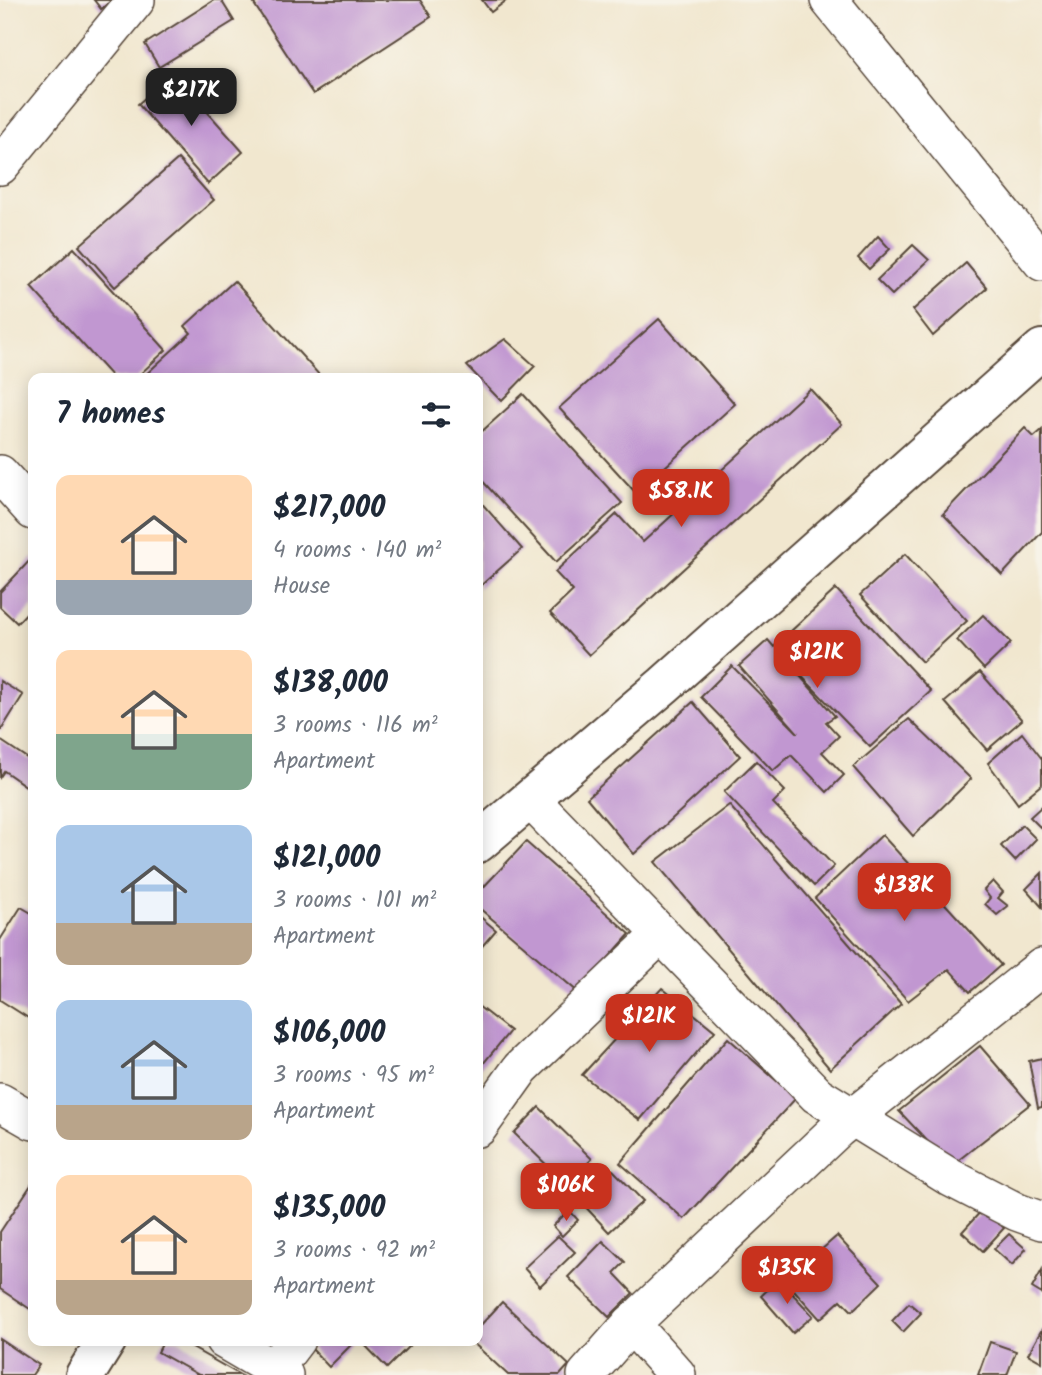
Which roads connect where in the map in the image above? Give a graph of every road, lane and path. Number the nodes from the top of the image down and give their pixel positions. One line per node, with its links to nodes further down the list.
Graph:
1 (136, 0): 3 (street)
2 (829, 0): 4 (street)
3 (0, 166)
4 (1042, 262)
5 (1042, 349): 8 (street)
6 (0, 474): 7 (street)
7 (28, 506)
8 (530, 799): 9 (street); 10 (street)
9 (483, 839)
10 (661, 934): 14 (street); 15 (street)
11 (1042, 967): 14 (street)
12 (0, 1102): 13 (street)
13 (28, 1118)
14 (853, 1118): 16 (street); 17 (street)
15 (483, 1121)
16 (1042, 1221)
17 (631, 1324): 23 (street); 24 (street)
18 (103, 1346): 22 (street)
19 (234, 1346): 21 (street)
20 (293, 1346): 21 (street)
21 (279, 1372)
22 (85, 1375)
23 (586, 1375)
24 (677, 1375)

